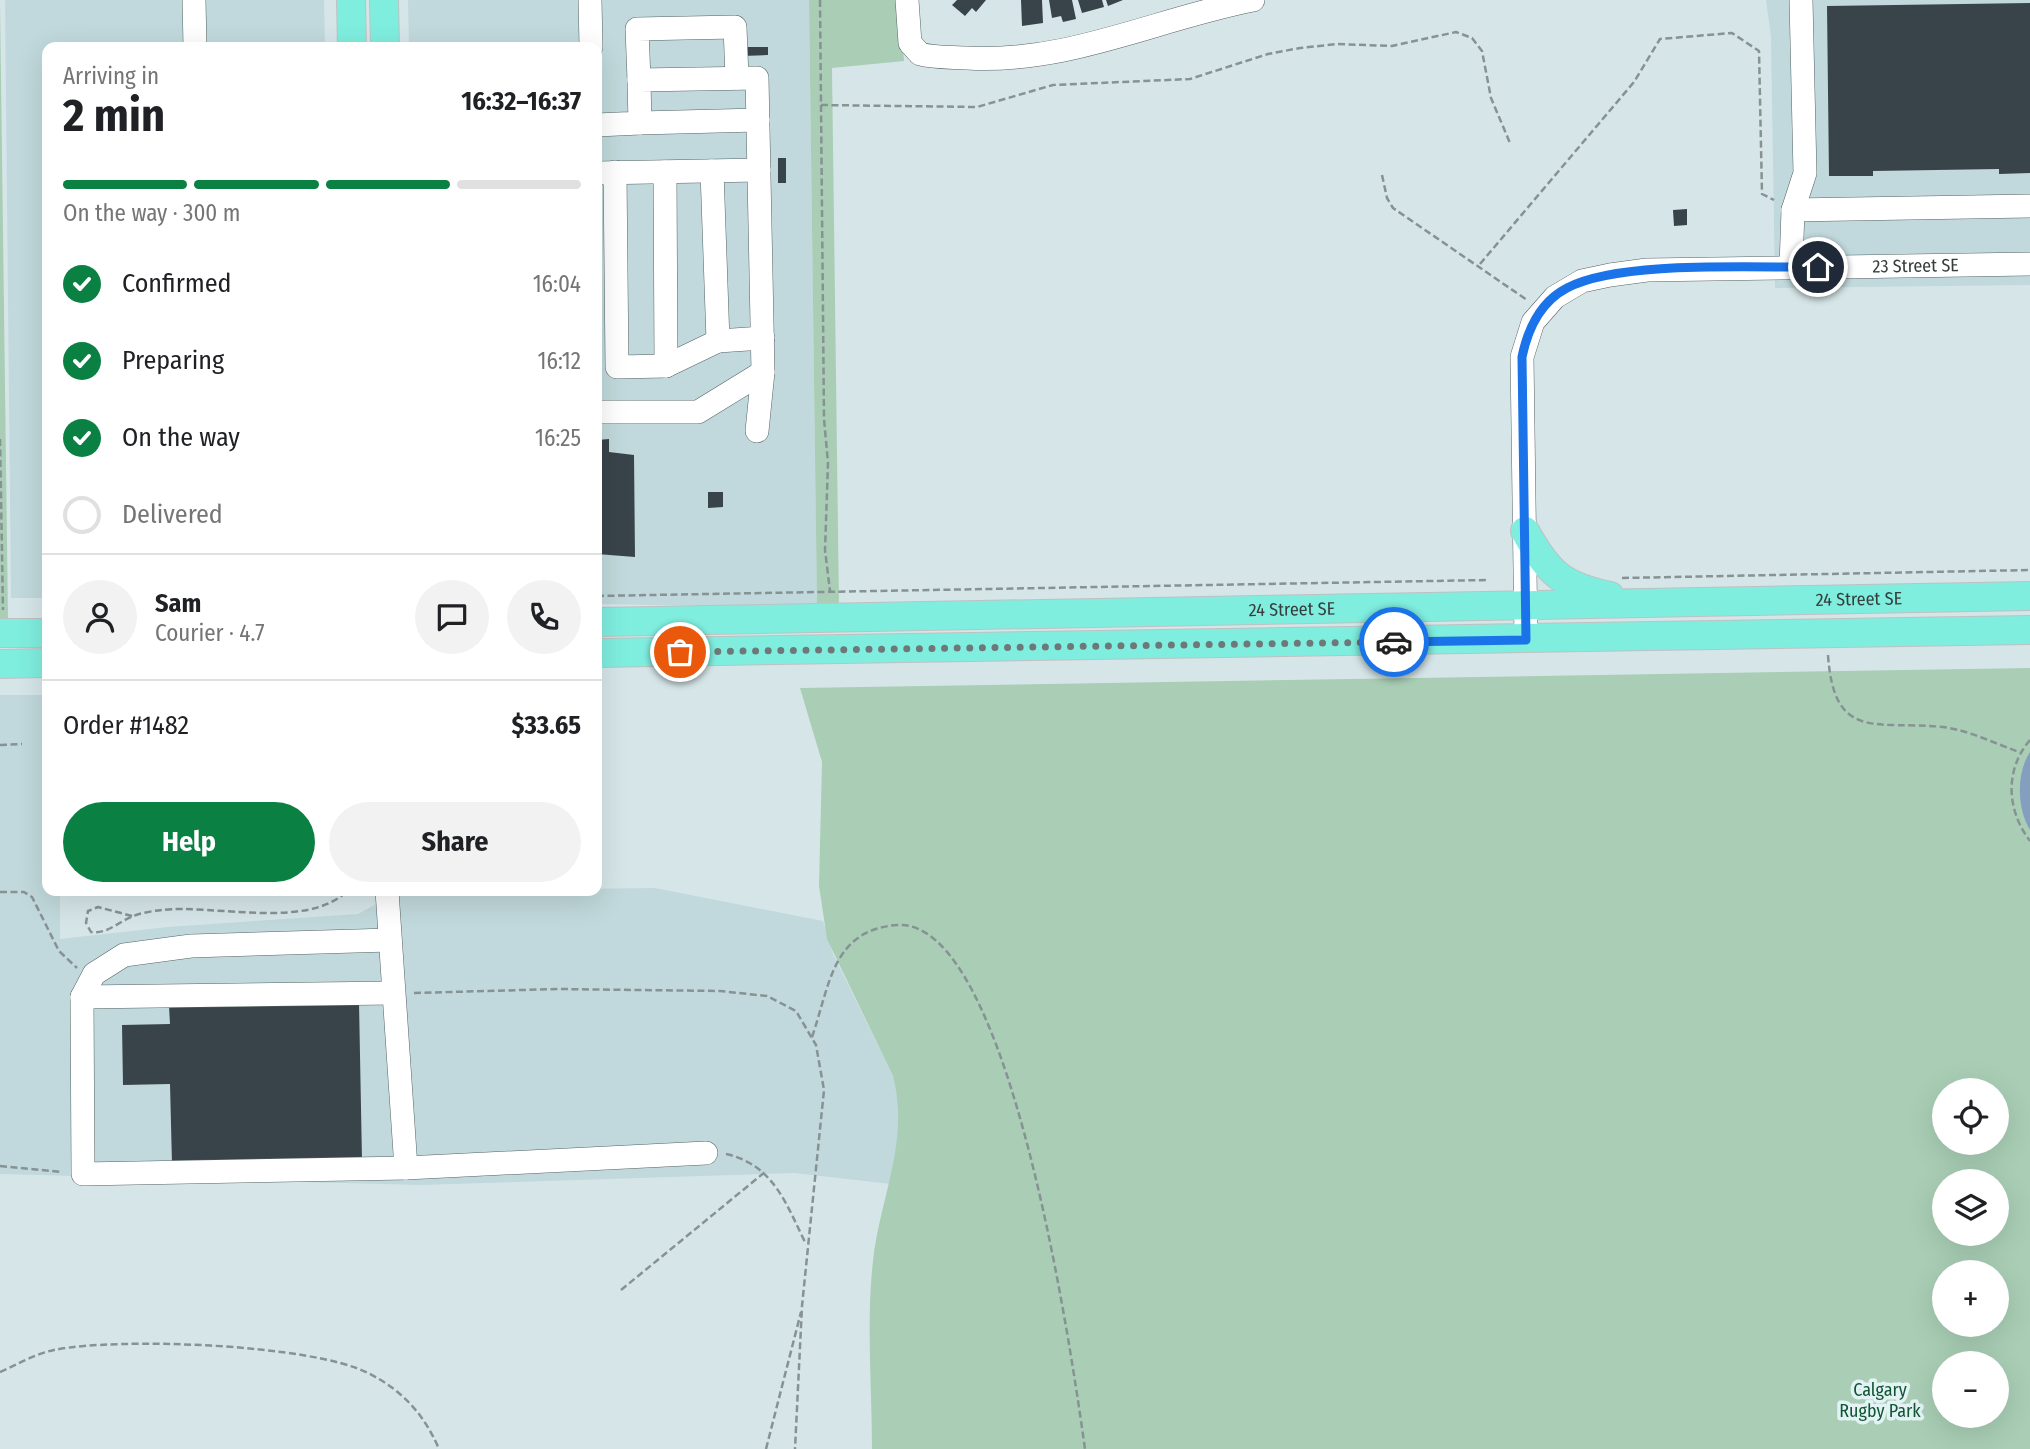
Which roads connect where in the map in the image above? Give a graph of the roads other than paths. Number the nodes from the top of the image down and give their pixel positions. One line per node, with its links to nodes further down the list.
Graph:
1 (194, 0): 8 (street)
2 (351, 0): 9 (main road)
3 (384, 0): 10 (main road)
4 (590, 0): 11 (street)
5 (907, 0): 6 (street)
6 (1253, 0)
7 (1801, 0): 22 (street)
8 (195, 39)
9 (352, 42)
10 (385, 42)
11 (591, 42)
12 (737, 78): 13 (street); 13 (street); 14 (street)
13 (639, 80): 15 (street)
14 (758, 120): 15 (street); 17 (street)
15 (640, 123): 16 (street)
16 (602, 125)
17 (759, 170): 18 (street); 25 (street)
18 (712, 171): 19 (street); 26 (street)
19 (665, 172): 20 (street); 27 (street)
20 (606, 173): 27 (street)
21 (2030, 206): 22 (street)
22 (1793, 210): 24 (street)
23 (2030, 264): 24 (street, 23 Street SE)
24 (1791, 267): 31 (street, 23 Street SE)
25 (763, 338): 26 (street); 28 (street)
26 (719, 341): 27 (street)
27 (666, 366)
28 (764, 372): 29 (street); 30 (street)
29 (602, 412)
30 (757, 431)
31 (1525, 531): 33 (main road); 34 (street)
32 (2030, 596): 33 (main road, 24 Street SE)
33 (1647, 603): 34 (main road, 24 Street SE)
34 (1527, 606): 36 (main road, 24 Street SE); 39 (street)
35 (1, 622): 38 (main road)
36 (602, 622)
37 (2030, 630): 39 (main road, 24 Street SE)
38 (42, 632)
39 (1526, 640): 40 (main road, 24 Street SE)
40 (602, 653)
41 (42, 663): 42 (main road)
42 (0, 664)
43 (387, 896): 44 (street)
44 (390, 940): 45 (street); 46 (street)
45 (393, 993): 46 (street); 48 (street)
46 (82, 997): 48 (street)
47 (706, 1153): 48 (street)
48 (406, 1168)

